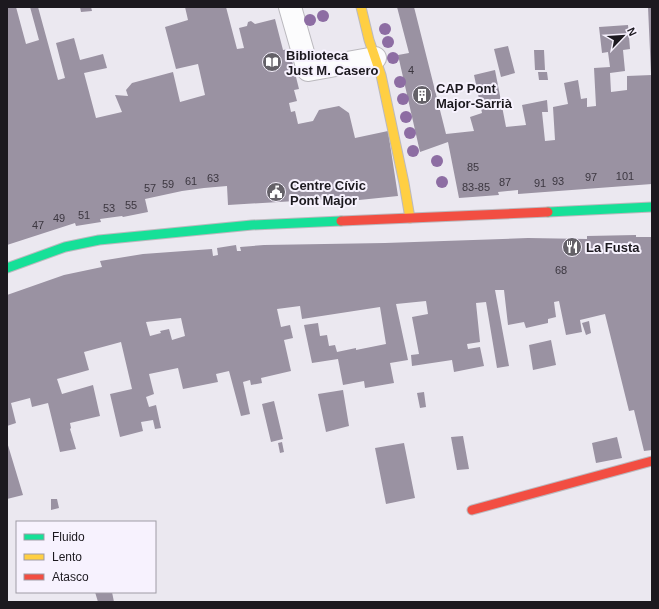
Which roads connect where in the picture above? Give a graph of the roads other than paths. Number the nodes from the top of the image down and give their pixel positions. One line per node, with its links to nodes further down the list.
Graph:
1 (290, 7): 3 (street)
2 (361, 7): 3 (street)
3 (375, 58): 5 (street)
4 (652, 207): 5 (street)
5 (410, 218): 6 (street)
6 (7, 268)
7 (652, 461): 8 (street)
8 (472, 510)

